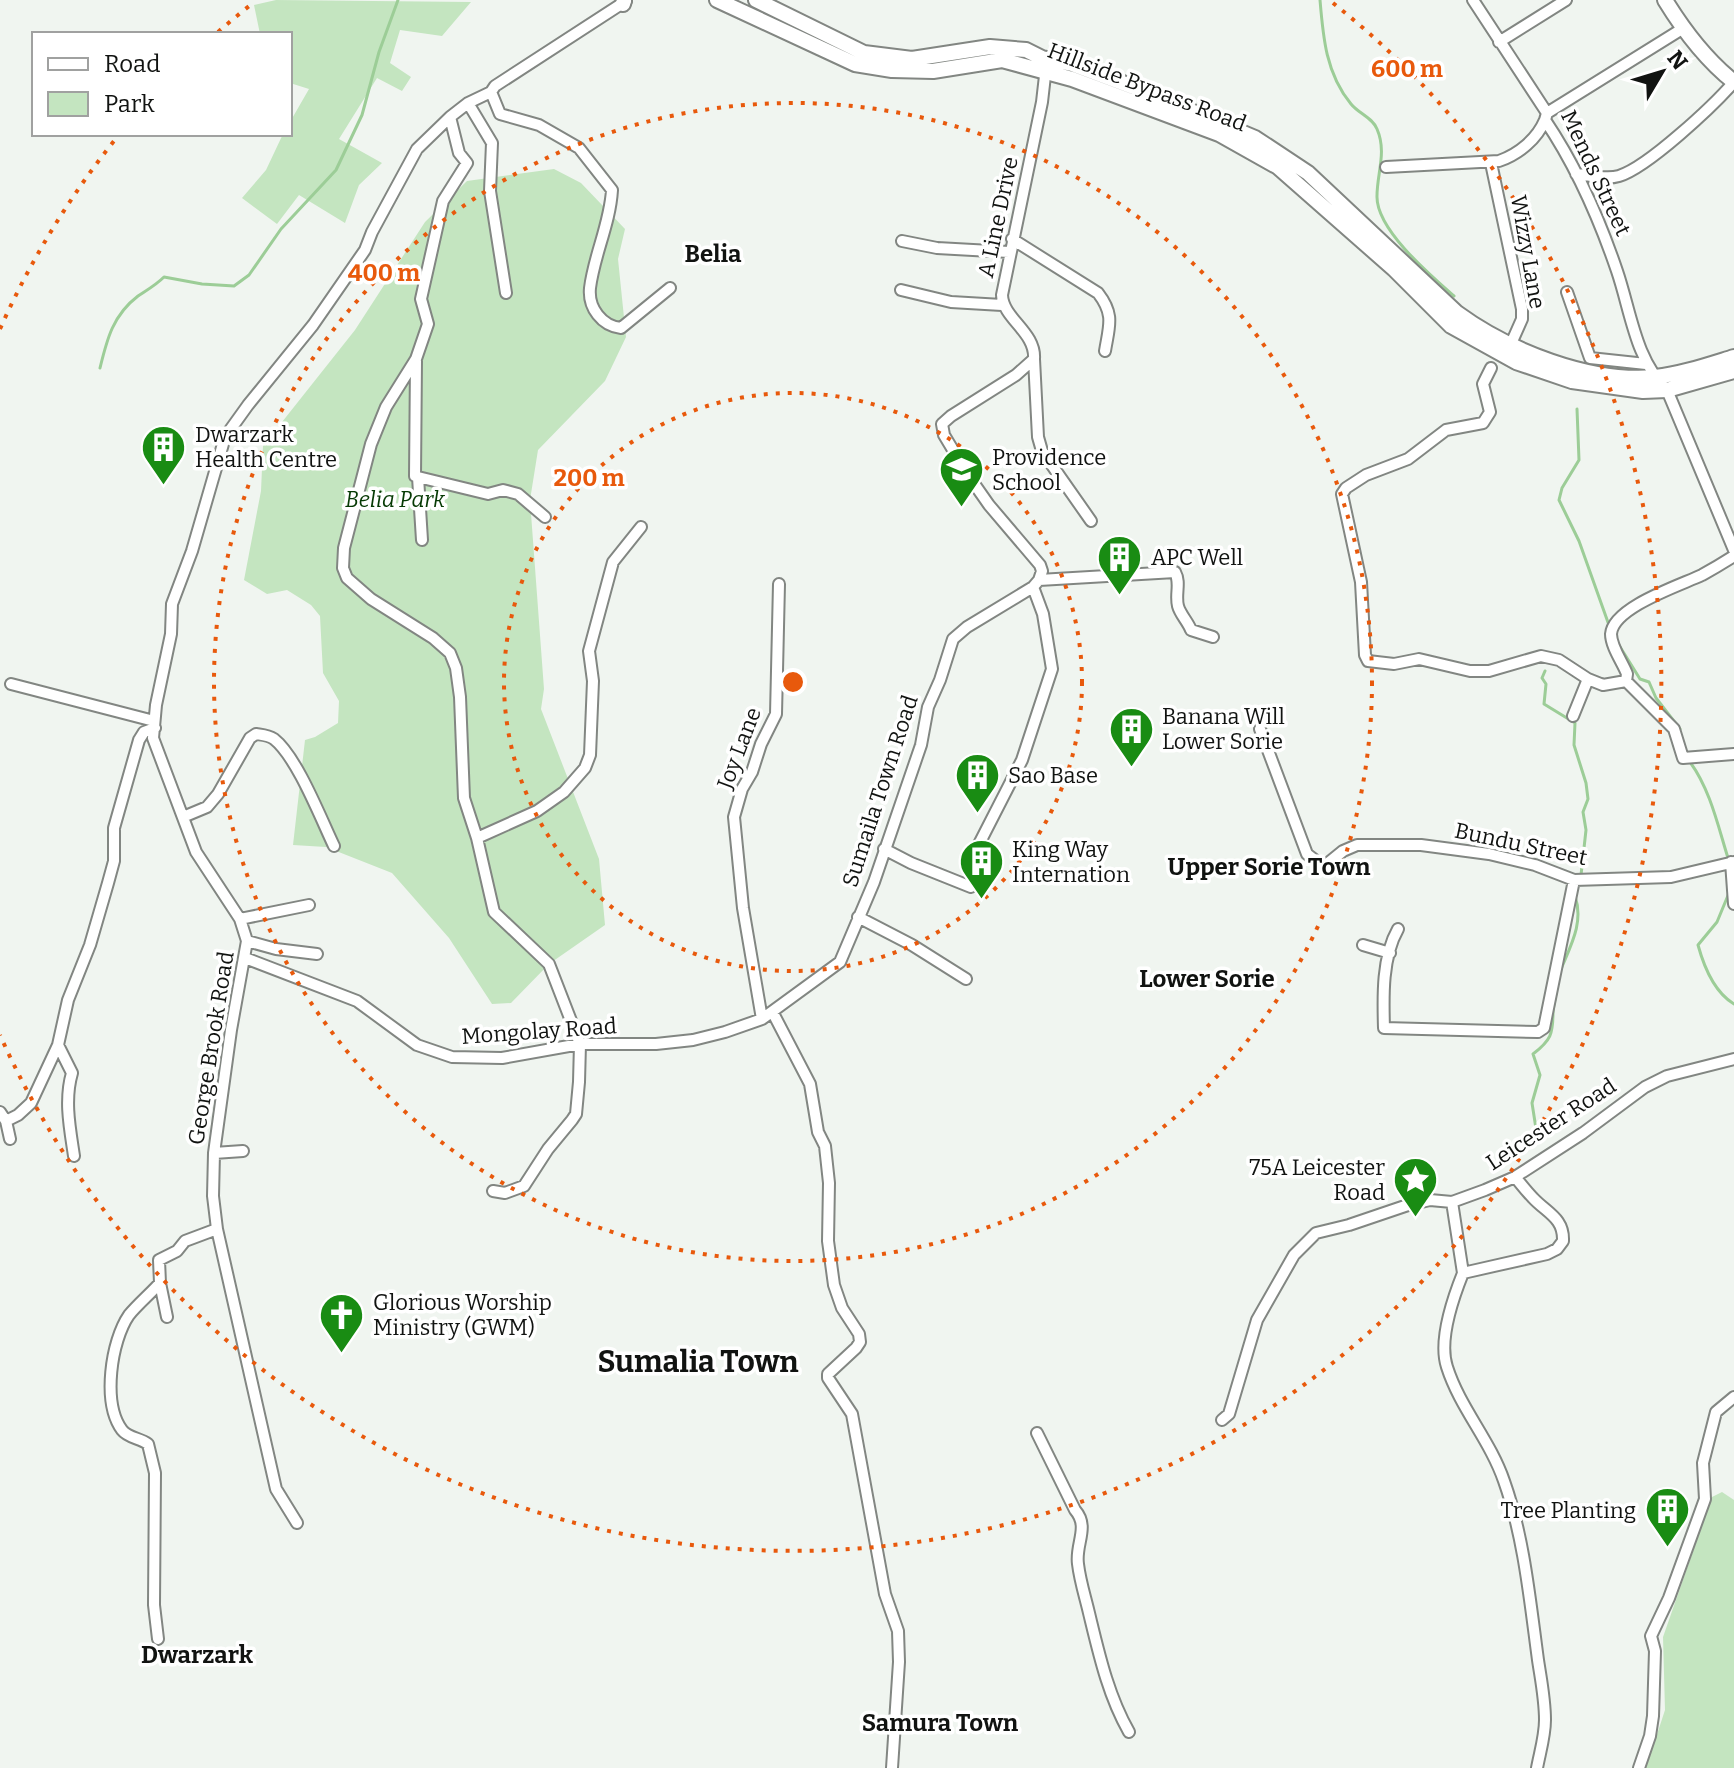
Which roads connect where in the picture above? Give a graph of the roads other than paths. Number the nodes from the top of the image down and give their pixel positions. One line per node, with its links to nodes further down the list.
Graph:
1 (717, 0): 9 (main road, Hillside Bypass Road)
2 (756, 0): 9 (main road, Hillside Bypass Road)
3 (1473, 0): 8 (street, Mends Street)
4 (1566, 0): 8 (street)
5 (1665, 0): 7 (main road)
6 (625, 1): 11 (street, George Brook Road)
7 (1682, 29): 10 (main road); 13 (street)
8 (1499, 42): 13 (street, Mends Street)
9 (1045, 64): 18 (street, A Line Drive); 26 (main road, Hillside Bypass Road); 34 (main road, Hillside Bypass Road)
10 (1734, 82): 17 (street)
11 (491, 92): 12 (street, George Brook Road); 21 (street)
12 (468, 103): 14 (street, George Brook Road); 24 (street)
13 (1546, 116): 15 (street); 17 (street, Mends Street)
14 (450, 117): 29 (street); 48 (street, George Brook Road)
15 (1491, 163): 16 (street); 26 (street, Wizzy Lane)
16 (1386, 167)
17 (1576, 174): 32 (street, Mends Street)
18 (1012, 239): 20 (street, A Line Drive); 27 (street)
19 (902, 241): 20 (street)
20 (1009, 252): 25 (street, A Line Drive)
21 (670, 288)
22 (901, 290): 25 (street)
23 (1567, 292): 32 (street)
24 (506, 293)
25 (1002, 305): 30 (street, A Line Drive)
26 (1510, 346): 32 (main road, Hillside Bypass Road)
27 (1105, 351)
28 (1734, 357): 32 (main road, Hillside Bypass Road)
29 (416, 359): 35 (street); 52 (street)
30 (1034, 359): 37 (street); 42 (street)
31 (1491, 368): 44 (street)
32 (1650, 370): 34 (street)
33 (1734, 371): 34 (main road, Hillside Bypass Road)
34 (1667, 390): 40 (street)
35 (418, 477): 36 (street); 39 (street)
36 (545, 517)
37 (1091, 521)
38 (641, 527): 52 (street)
39 (422, 540)
40 (1734, 553): 45 (street)
41 (779, 584): 69 (street, Joy Lane)
42 (1036, 584): 43 (street); 54 (street, Sumaila Town Road); 54 (street)
43 (1213, 637)
44 (1588, 679): 45 (street); 47 (street)
45 (1626, 681): 50 (street)
46 (11, 684): 48 (street)
47 (1573, 716)
48 (155, 725): 51 (street, George Brook Road); 71 (street)
49 (1260, 729): 56 (street, Bundu Street)
50 (1734, 754)
51 (183, 817): 53 (street); 60 (street, George Brook Road)
52 (477, 838): 70 (street)
53 (334, 846)
54 (884, 849): 59 (street, Sumaila Town Road)
55 (1733, 862): 56 (street, Bundu Street); 57 (street)
56 (1574, 880): 64 (street)
57 (1734, 904)
58 (309, 905): 60 (street)
59 (858, 917): 67 (street); 68 (street, Sumaila Town Road)
60 (240, 919): 62 (street, George Brook Road)
61 (1398, 929): 64 (street)
62 (247, 941): 65 (street); 66 (street, George Brook Road)
63 (1363, 945): 64 (street)
64 (1390, 953)
65 (317, 954)
66 (245, 958): 70 (street, Mongolay Road); 76 (street, George Brook Road)
67 (966, 979)
68 (773, 1013): 69 (street, Sumaila Town Road); 91 (street)
69 (762, 1019): 70 (street, Mongolay Road)
70 (580, 1044): 79 (street)
71 (58, 1045): 73 (street); 77 (street)
72 (1734, 1059): 78 (street, Leicester Road)
73 (3, 1117): 74 (street)
74 (10, 1139)
75 (243, 1151): 76 (street)
76 (214, 1153): 81 (street, George Brook Road)
77 (74, 1156)
78 (1515, 1177): 80 (street, Leicester Road); 82 (street)
79 (493, 1191)
80 (1452, 1202): 82 (street); 86 (street, Leicester Road)
81 (217, 1229): 83 (street); 88 (street, George Brook Road)
82 (1463, 1273): 92 (street)
83 (160, 1283): 84 (street); 89 (street)
84 (167, 1317)
85 (1734, 1397): 93 (street)
86 (1222, 1420)
87 (1037, 1433): 90 (street)
88 (297, 1523)
89 (158, 1639)
90 (1129, 1732)
91 (892, 1768)
92 (1537, 1768)
93 (1639, 1768)

